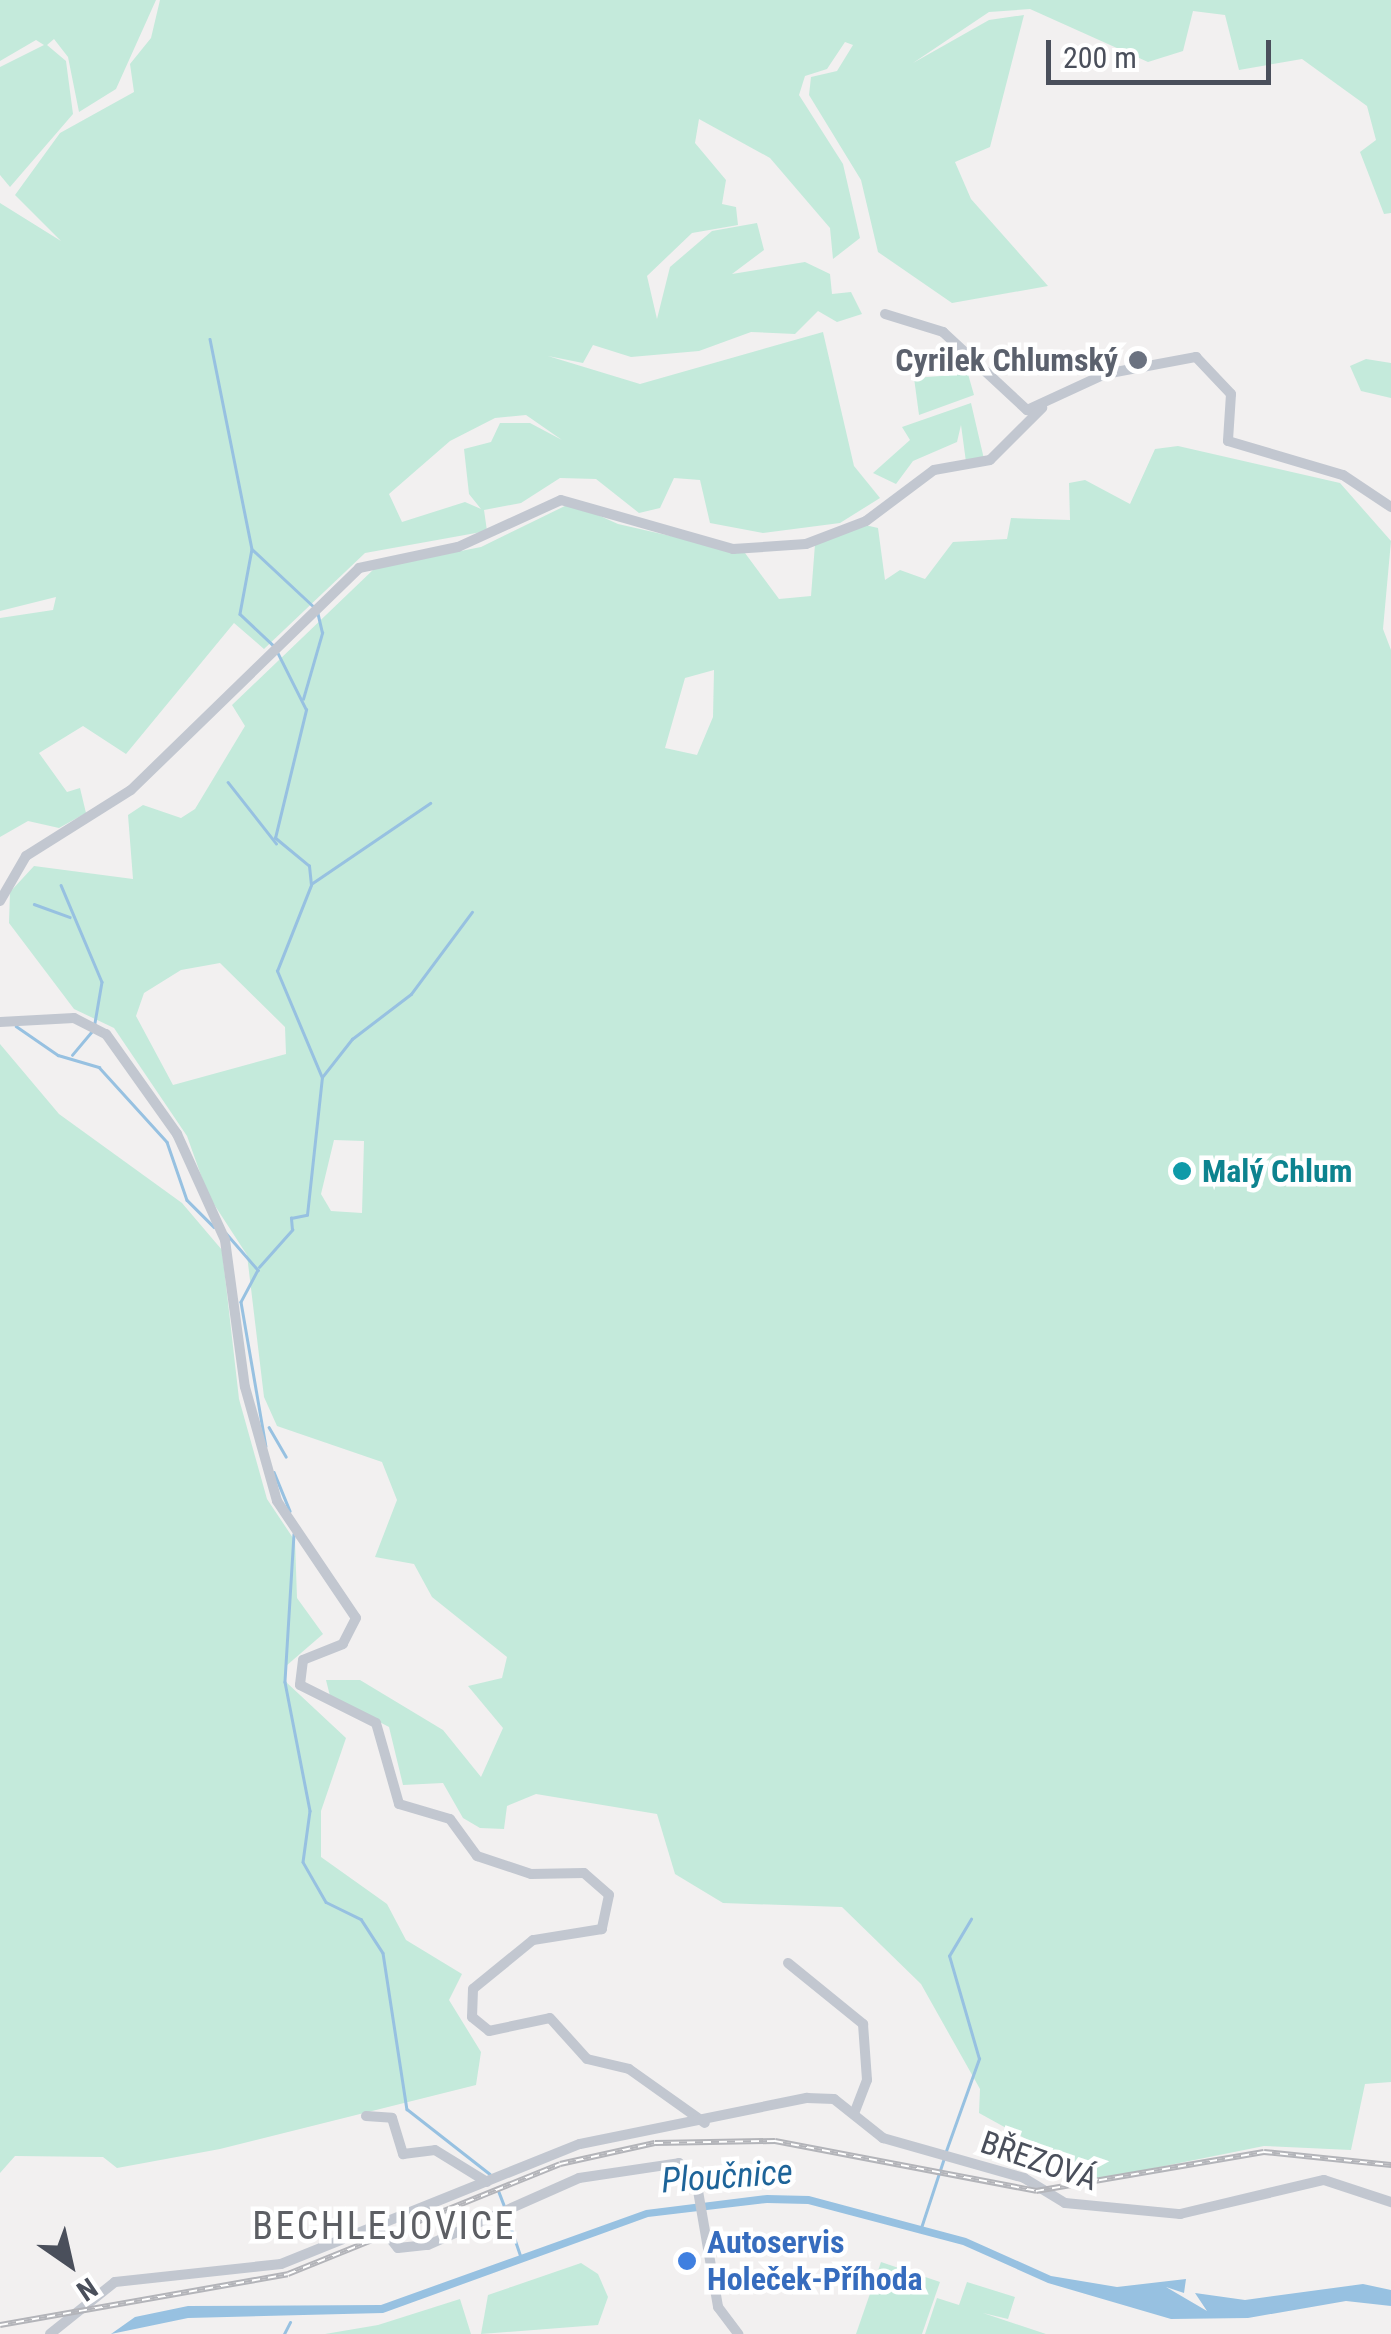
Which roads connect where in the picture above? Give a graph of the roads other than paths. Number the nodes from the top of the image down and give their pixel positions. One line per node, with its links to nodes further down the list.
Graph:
1 (885, 314): 3 (street)
2 (1042, 408): 3 (street); 4 (street); 5 (street)
3 (1026, 410): 4 (street)
4 (1033, 424): 6 (street)
5 (1391, 507)
6 (0, 901)
7 (0, 1022): 11 (street)
8 (788, 1963): 9 (street)
9 (856, 2111): 11 (street); 13 (street, BŘEZOVÁ)
10 (366, 2116): 12 (street)
11 (705, 2123): 12 (street)
12 (487, 2182): 14 (street)
13 (1391, 2202)
14 (383, 2228): 15 (street); 16 (street)
15 (50, 2334)
16 (738, 2334)

